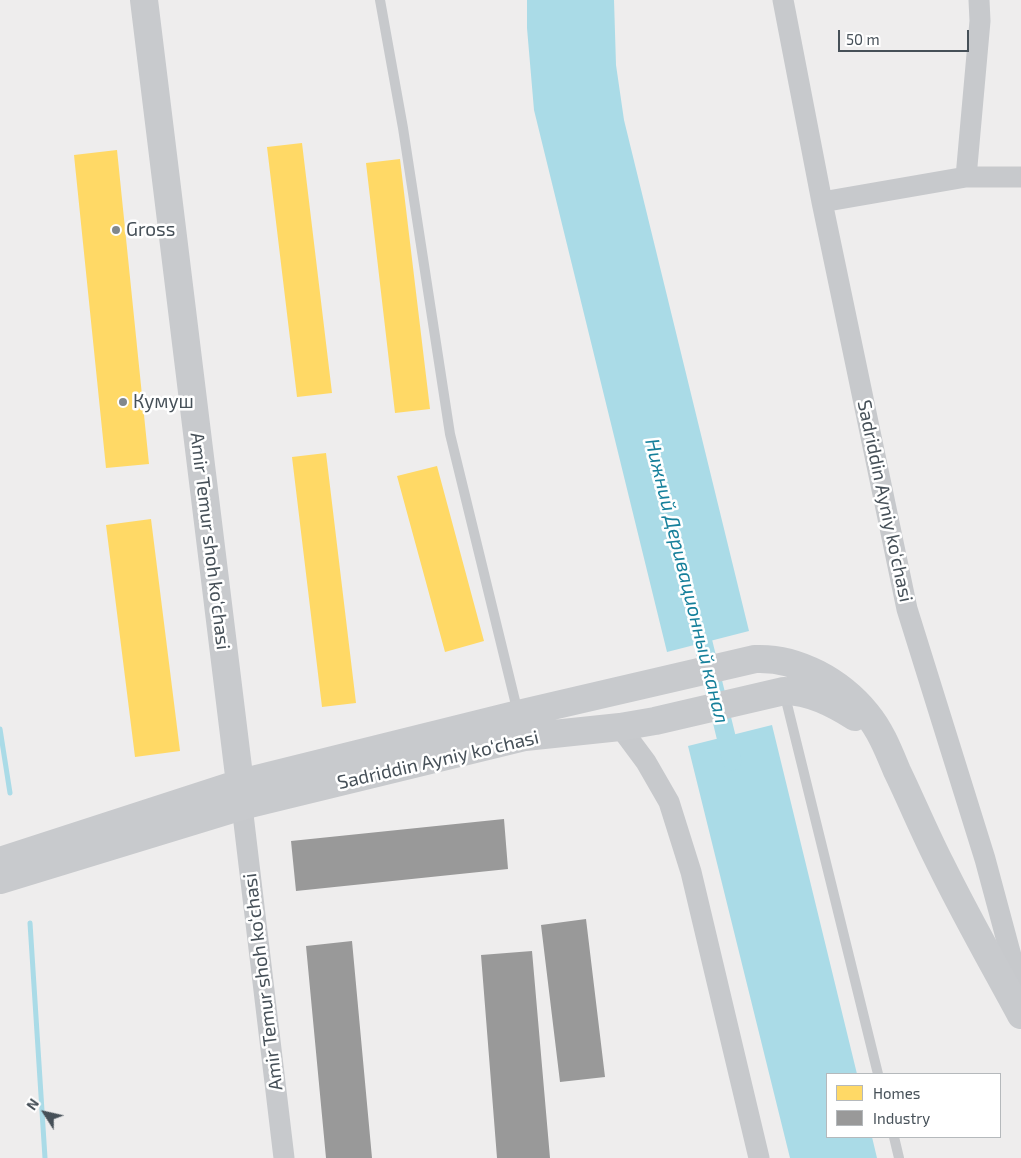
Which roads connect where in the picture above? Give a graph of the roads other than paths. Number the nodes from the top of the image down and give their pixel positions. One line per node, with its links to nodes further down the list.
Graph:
1 (144, 0): 12 (main road, Amir Temur shoh ko‘chasi)
2 (380, 0): 9 (lane)
3 (783, 0): 7 (street, Sadriddin Ayniy ko‘chasi)
4 (979, 0): 5 (street)
5 (966, 176): 6 (street); 7 (street)
6 (1021, 177)
7 (822, 202): 15 (street, Sadriddin Ayniy ko‘chasi)
8 (774, 693): 10 (main road, Sadriddin Ayniy ko‘chasi); 11 (main road, Sadriddin Ayniy ko‘chasi); 17 (lane)
9 (518, 714): 11 (main road, Sadriddin Ayniy ko‘chasi); 12 (main road, Sadriddin Ayniy ko‘chasi)
10 (620, 727): 12 (main road, Sadriddin Ayniy ko‘chasi); 20 (street)
11 (891, 757): 16 (main road, Sadriddin Ayniy ko‘chasi)
12 (241, 795): 13 (main road, Sadriddin Ayniy ko‘chasi); 14 (main road, Sadriddin Ayniy ko‘chasi); 19 (street, Amir Temur shoh ko‘chasi)
13 (0, 861)
14 (0, 880)
15 (1021, 993)
16 (1021, 1015)
17 (878, 1073)
18 (894, 1138): 21 (lane)
19 (284, 1158)
20 (759, 1158)
21 (899, 1158)

